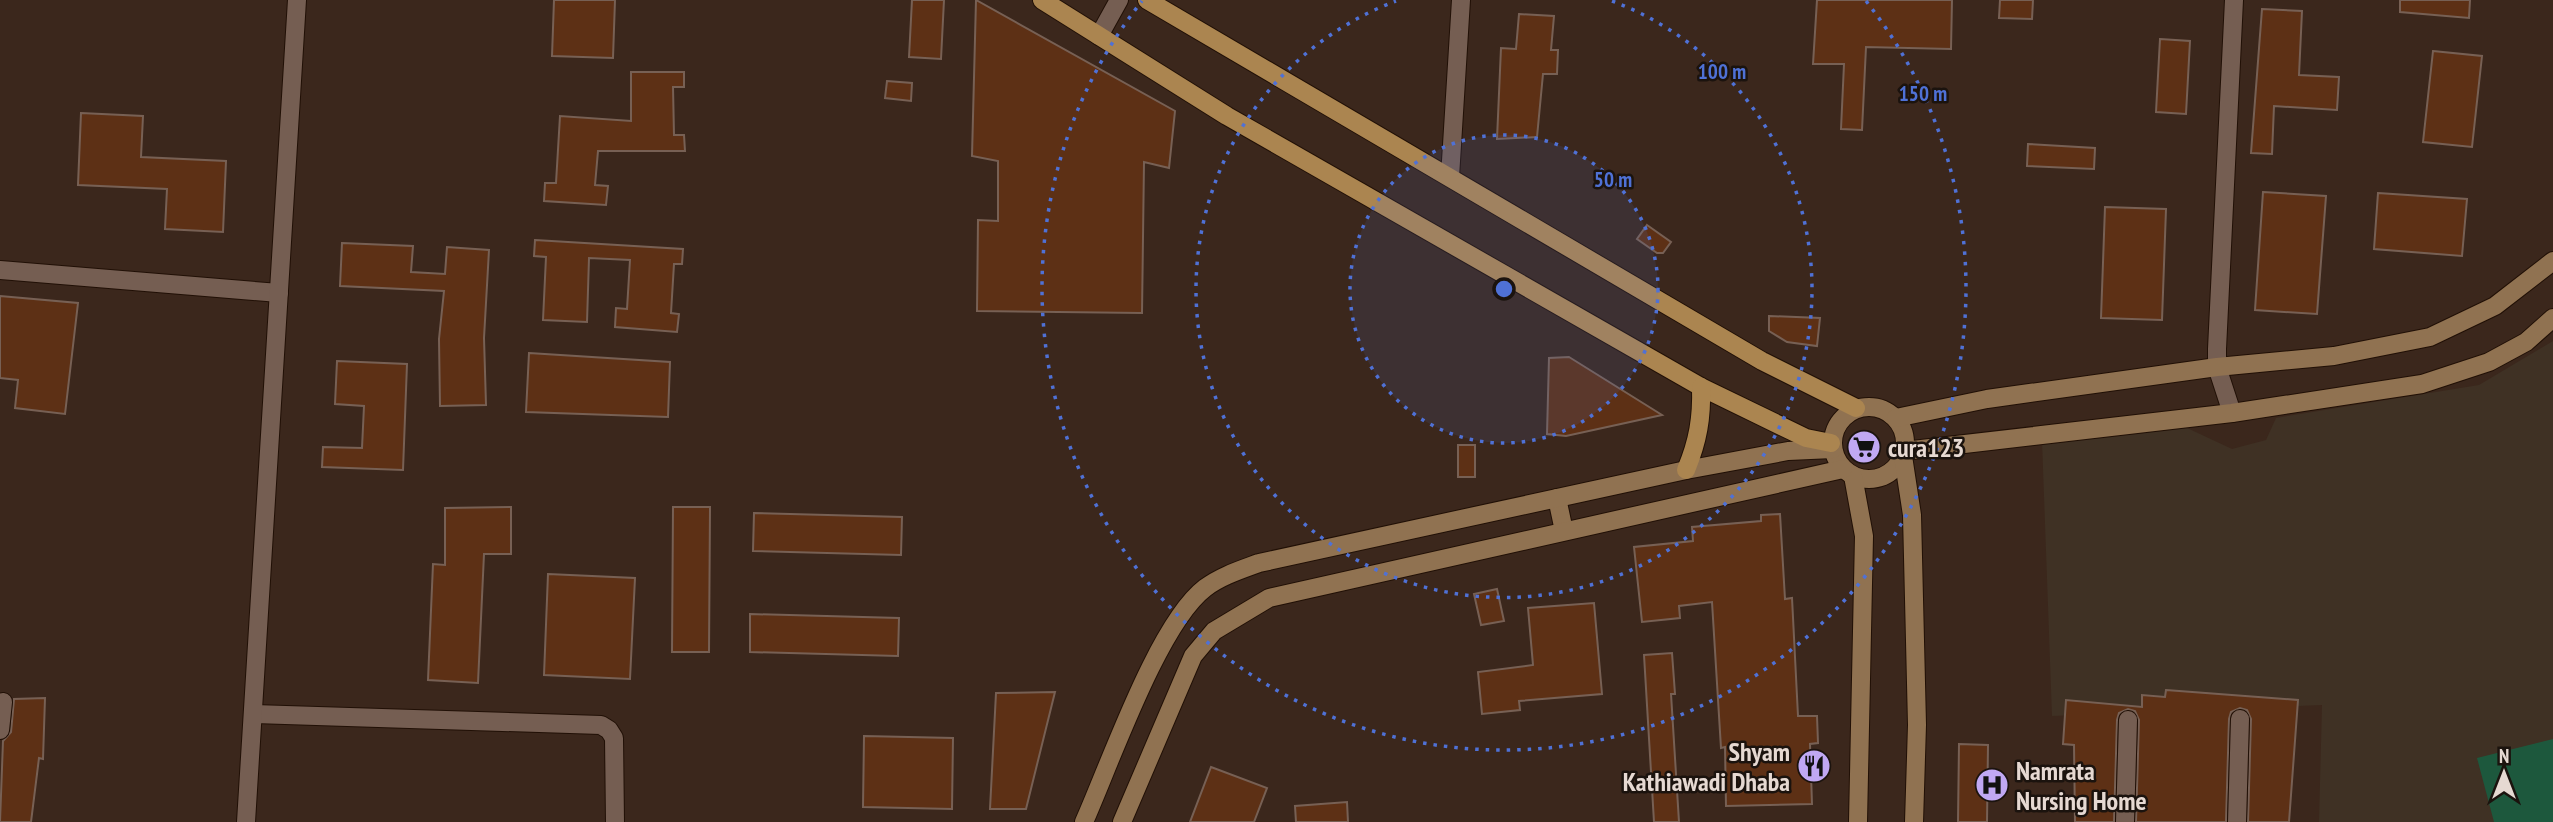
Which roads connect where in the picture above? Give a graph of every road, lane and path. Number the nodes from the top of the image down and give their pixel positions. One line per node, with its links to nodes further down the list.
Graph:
1 (298, 0): 11 (street)
2 (1042, 0): 7 (main road)
3 (1119, 0): 7 (street)
4 (1147, 0): 8 (main road)
5 (1461, 0): 8 (street)
6 (2234, 0): 13 (street)
7 (1099, 36): 14 (main road)
8 (1450, 177): 15 (main road)
9 (2553, 261): 13 (main road)
10 (0, 270): 11 (street)
11 (279, 293): 25 (street)
12 (2553, 318): 16 (main road)
13 (2217, 367): 16 (street); 17 (main road)
14 (1701, 387): 18 (main road); 20 (main road)
15 (1856, 408): 17 (main road); 18 (main road)
16 (2232, 413): 19 (main road)
17 (1896, 418): 19 (main road)
18 (1832, 446): 20 (main road); 21 (main road)
19 (1904, 454): 21 (main road); 34 (main road)
20 (1686, 470): 22 (main road)
21 (1848, 472): 23 (main road); 33 (main road)
22 (1557, 498): 23 (main road); 31 (main road)
23 (1564, 531): 32 (main road)
24 (3, 702): 28 (street)
25 (253, 714): 29 (street); 30 (street)
26 (2240, 719): 36 (street)
27 (2128, 720): 35 (street)
28 (0, 730)
29 (246, 822)
30 (615, 822)
31 (1084, 822)
32 (1122, 822)
33 (1858, 822)
34 (1914, 822)
35 (2125, 822)
36 (2237, 822)

